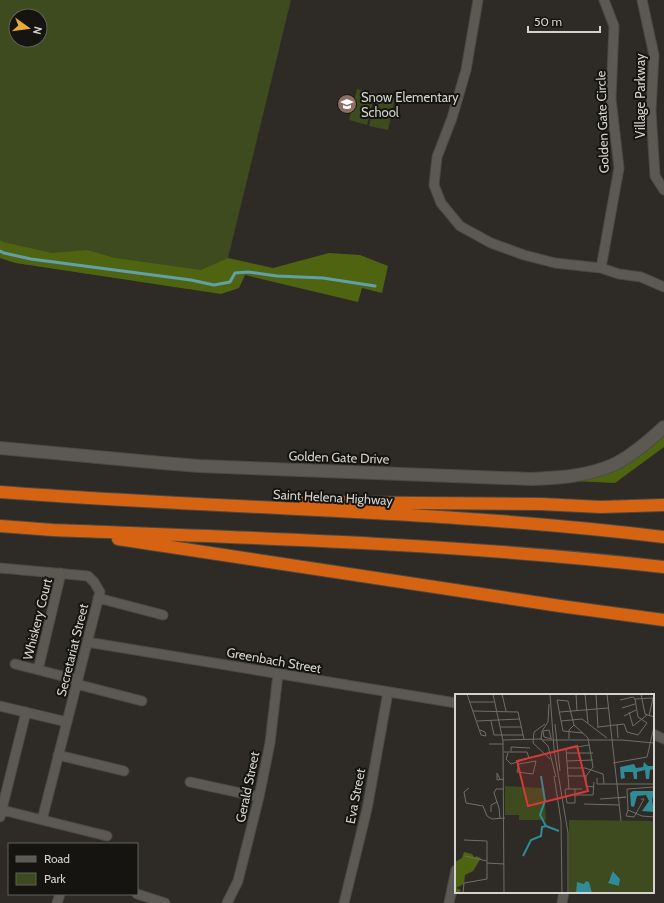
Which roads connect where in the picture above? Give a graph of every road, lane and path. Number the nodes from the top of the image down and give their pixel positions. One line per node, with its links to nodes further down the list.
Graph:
1 (478, 0): 5 (street)
2 (604, 0): 5 (street, Golden Gate Circle)
3 (642, 0): 4 (street, Village Parkway)
4 (664, 190)
5 (601, 268): 6 (street)
6 (664, 287)
7 (664, 427): 8 (street, Golden Gate Drive)
8 (0, 448)
9 (0, 492): 10 (highway, Saint Helena Highway)
10 (78, 497): 11 (highway); 14 (highway, Saint Helena Highway)
11 (664, 505)
12 (0, 526): 13 (highway)
13 (54, 530): 15 (highway); 20 (highway)
14 (664, 537)
15 (664, 567)
16 (0, 568): 17 (street, Secretariat Street)
17 (61, 574): 18 (street, Secretariat Street); 23 (street, Whiskery Court)
18 (98, 598): 19 (street); 21 (street, Secretariat Street)
19 (163, 615)
20 (664, 620)
21 (87, 642): 24 (street, Greenbach Street); 25 (street, Secretariat Street)
22 (15, 664): 23 (street)
23 (38, 670): 25 (street)
24 (278, 674): 26 (street, Greenbach Street); 37 (street, Gerald Street)
25 (77, 682): 27 (street); 31 (street, Secretariat Street)
26 (388, 692): 28 (street, Greenbach Street); 46 (street, Eva Street)
27 (142, 701)
28 (455, 703)
29 (0, 706): 30 (street)
30 (26, 712): 31 (street); 38 (street)
31 (67, 722): 34 (street, Secretariat Street)
32 (654, 735): 33 (street)
33 (664, 740)
34 (58, 755): 35 (street); 39 (street, Secretariat Street)
35 (124, 772)
36 (190, 782): 37 (street)
37 (259, 797): 45 (street, Gerald Street)
38 (1, 813): 39 (street)
39 (42, 820): 40 (street)
40 (107, 836)
41 (455, 875): 47 (street)
42 (564, 893): 48 (street)
43 (138, 894): 44 (street)
44 (165, 903)
45 (227, 903)
46 (344, 903)
47 (449, 903)
48 (562, 903)

